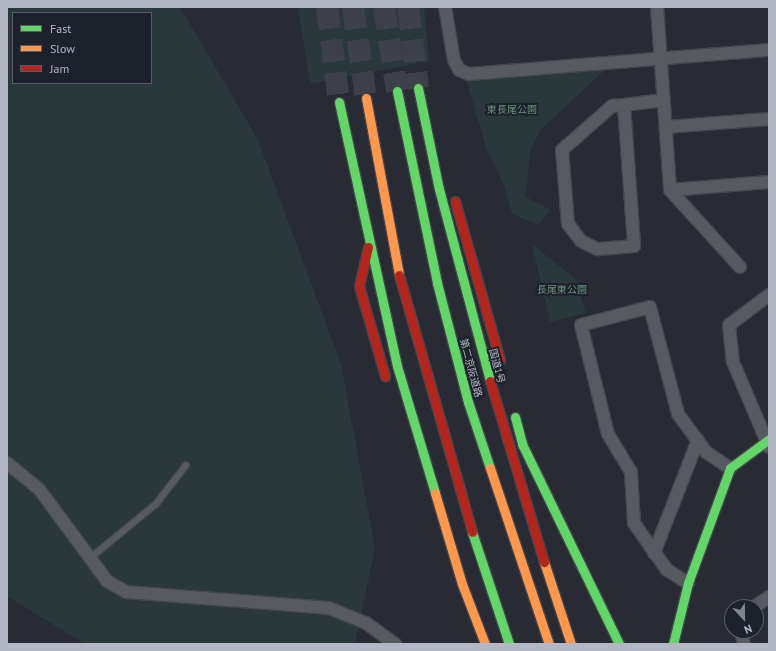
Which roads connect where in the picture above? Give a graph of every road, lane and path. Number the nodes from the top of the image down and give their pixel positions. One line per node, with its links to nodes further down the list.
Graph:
1 (445, 7): 4 (street)
2 (657, 7): 4 (street)
3 (769, 50): 4 (street)
4 (660, 58): 8 (street)
5 (418, 88): 10 (main road, 国道1号)
6 (397, 91): 33 (main road, 第二京阪道路)
7 (366, 98): 32 (main road)
8 (664, 100): 11 (street); 13 (street)
9 (339, 102): 16 (main road)
10 (422, 105): 19 (main road); 34 (main road, 国道1号)
11 (624, 105): 11 (street)
12 (769, 119): 13 (street)
13 (666, 127): 15 (street)
14 (769, 182): 15 (street)
15 (670, 190): 17 (street)
16 (370, 242): 20 (main road); 31 (main road)
17 (740, 267)
18 (769, 295): 23 (street)
19 (502, 368)
20 (388, 385)
21 (512, 406): 35 (main road)
22 (698, 440): 26 (street); 27 (street); 27 (street)
23 (768, 443): 26 (main road)
24 (7, 462): 28 (street)
25 (186, 465): 28 (lane)
26 (730, 468): 29 (main road)
27 (654, 553): 29 (street)
28 (89, 559): 30 (street)
29 (688, 583): 36 (main road)
30 (396, 644)
31 (485, 644)
32 (509, 644)
33 (549, 644)
34 (571, 644)
35 (619, 644)
36 (673, 644)

